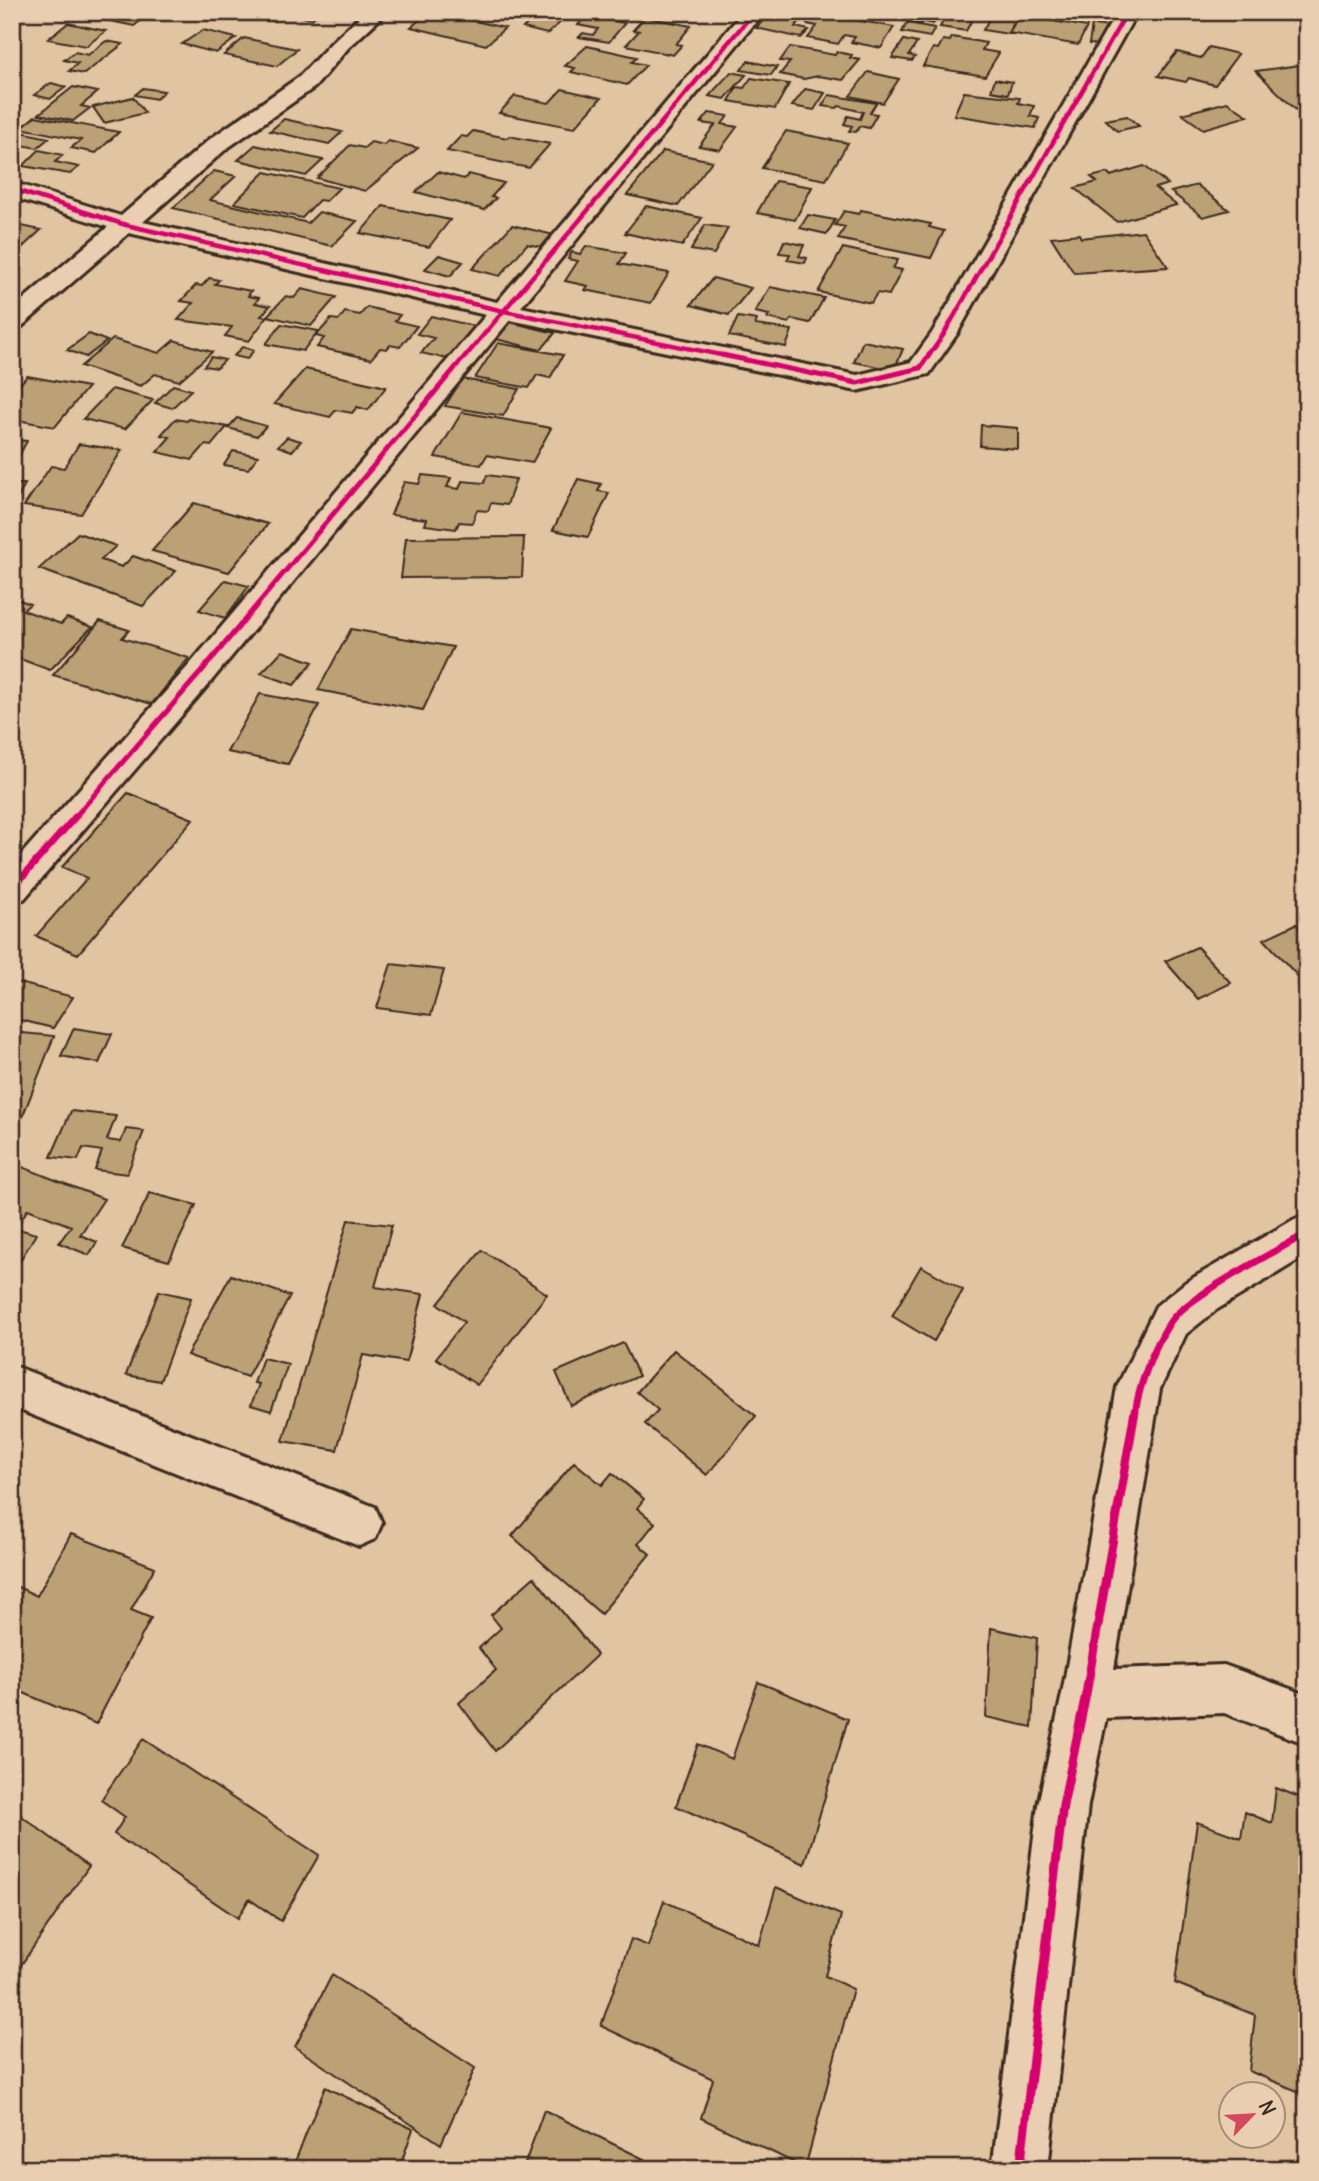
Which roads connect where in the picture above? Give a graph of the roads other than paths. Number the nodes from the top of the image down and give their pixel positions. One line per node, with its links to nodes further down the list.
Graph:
1 (377, 12): 5 (street)
2 (754, 12): 6 (street)
3 (1127, 12): 6 (street)
4 (12, 188): 5 (street)
5 (126, 225): 6 (street); 7 (street)
6 (504, 311): 8 (street)
7 (12, 322)
8 (12, 889)
9 (1307, 1233): 12 (street)
10 (12, 1386): 11 (street)
11 (359, 1523)
12 (1086, 1694): 13 (street); 14 (street)
13 (1307, 1720)
14 (1020, 2169)

